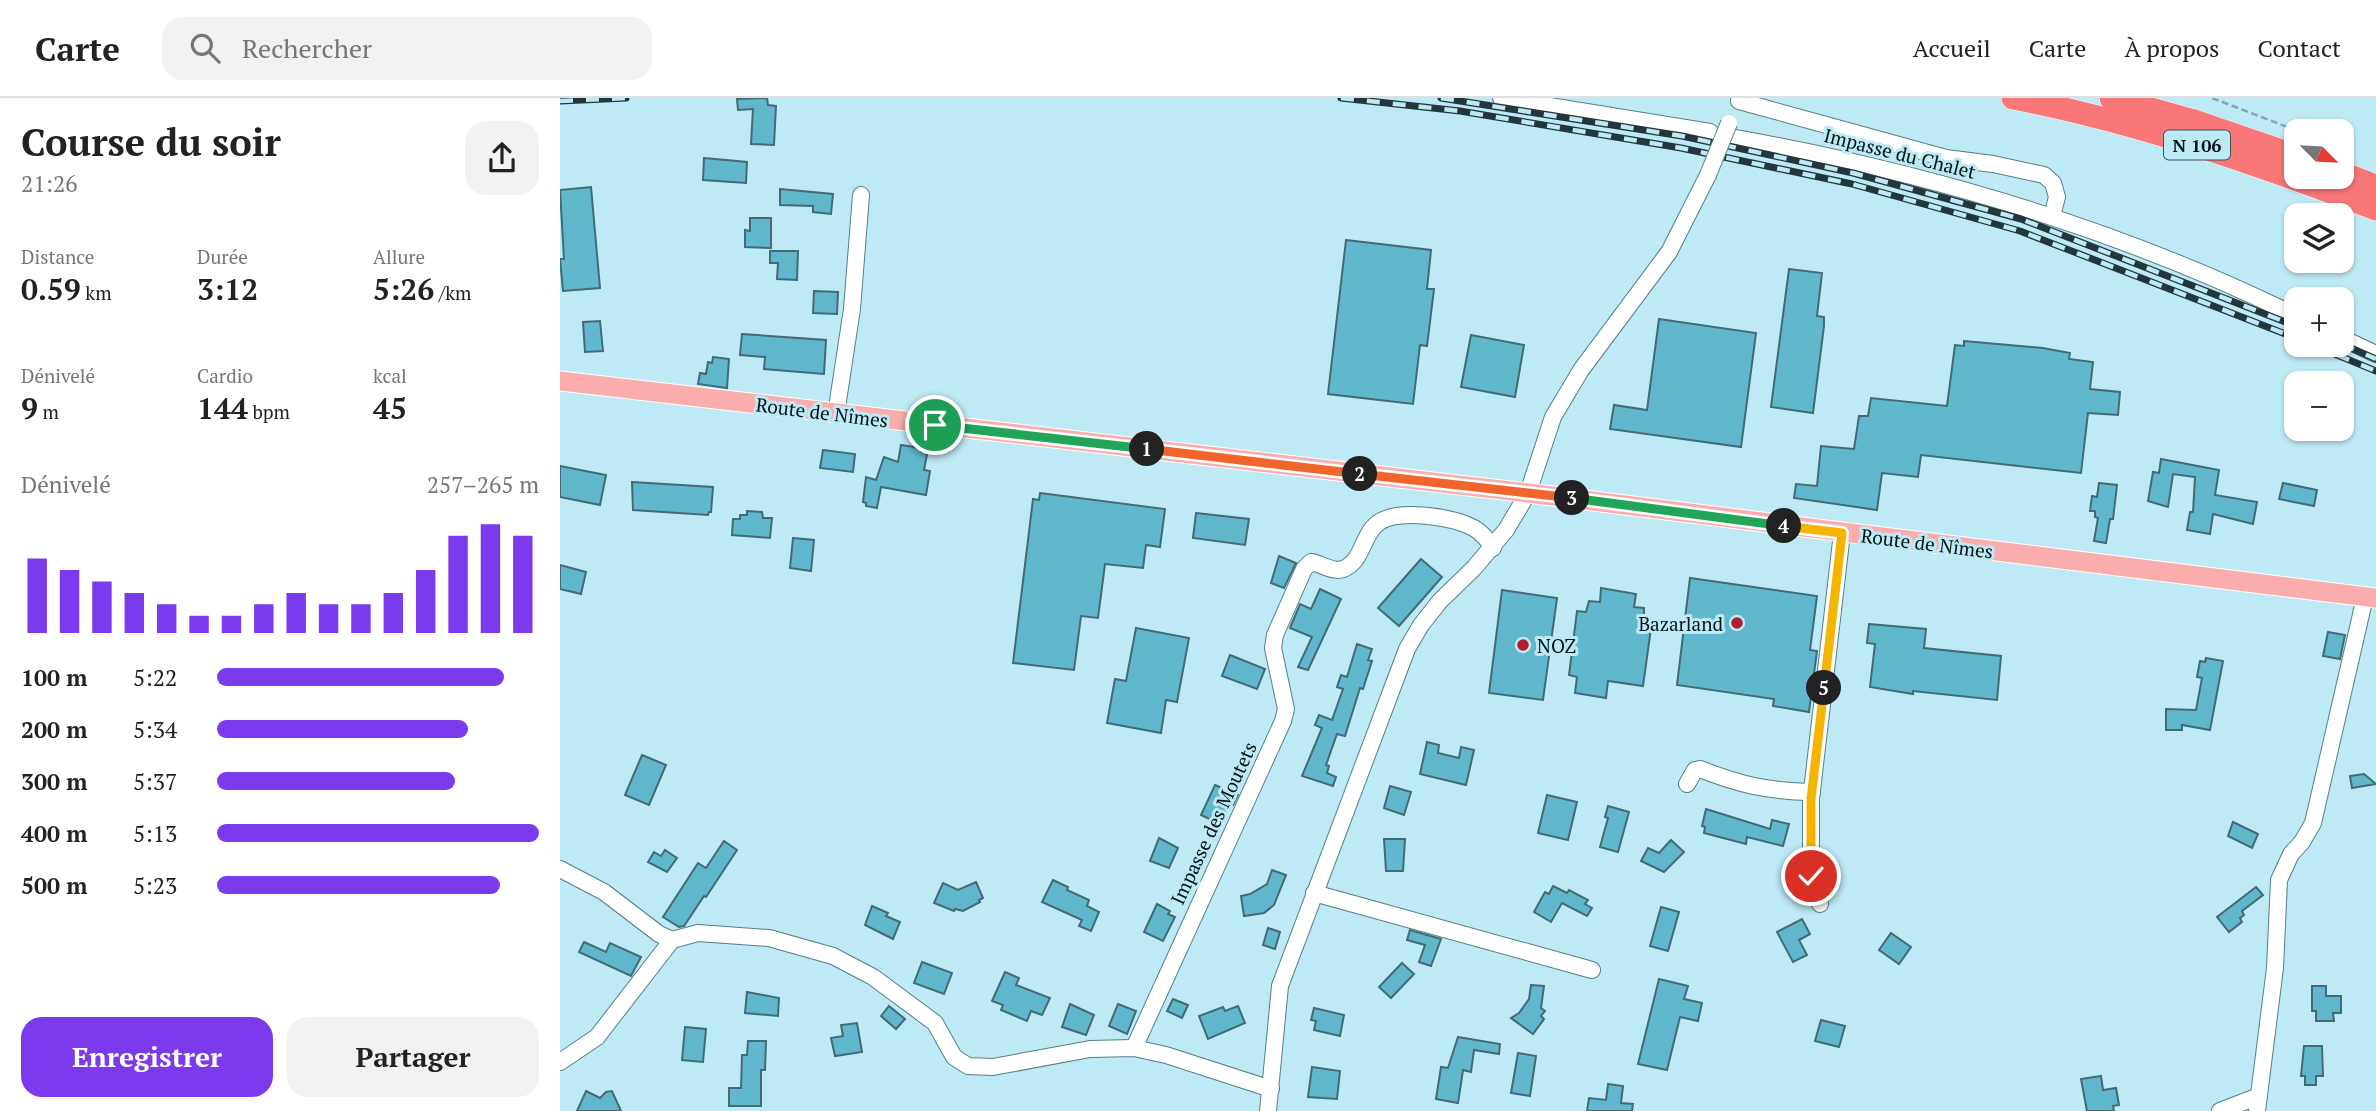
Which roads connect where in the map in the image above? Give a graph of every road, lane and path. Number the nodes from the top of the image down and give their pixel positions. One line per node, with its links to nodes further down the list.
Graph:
1 (1500, 98): 8 (street)
2 (2013, 98): 13 (highway, N 106)
3 (2110, 98): 9 (highway, N 106)
4 (2212, 98): 6 (path)
5 (1740, 99): 7 (street); 14 (street)
6 (2284, 126)
7 (1732, 131): 14 (street, Impasse du Chalet); 20 (street, bridge)
8 (1710, 132)
9 (2284, 152)
10 (2354, 178): 11 (highway)
11 (2376, 186)
12 (861, 195): 19 (street)
13 (2376, 209)
14 (2052, 215): 15 (street, Impasse du Chalet)
15 (2284, 310)
16 (2354, 344): 17 (street)
17 (2376, 354)
18 (560, 381): 19 (main road, Route de Nîmes)
19 (836, 414): 20 (main road, Route de Nîmes)
20 (1528, 493): 21 (main road, Route de Nîmes); 22 (street)
21 (1842, 533): 23 (main road, Route de Nîmes); 25 (street)
22 (1493, 548): 27 (street); 31 (street, Impasse des Moutets)
23 (2370, 598): 34 (street)
24 (1687, 783): 25 (street)
25 (1812, 792): 28 (street)
26 (560, 869): 29 (street)
27 (1314, 894): 30 (street); 33 (street)
28 (1820, 904)
29 (672, 940): 31 (street); 32 (street)
30 (1592, 970)
31 (1134, 1048): 33 (street)
32 (560, 1062)
33 (1270, 1089): 35 (street)
34 (2258, 1104): 36 (street)
35 (1268, 1111)
36 (2220, 1111)

